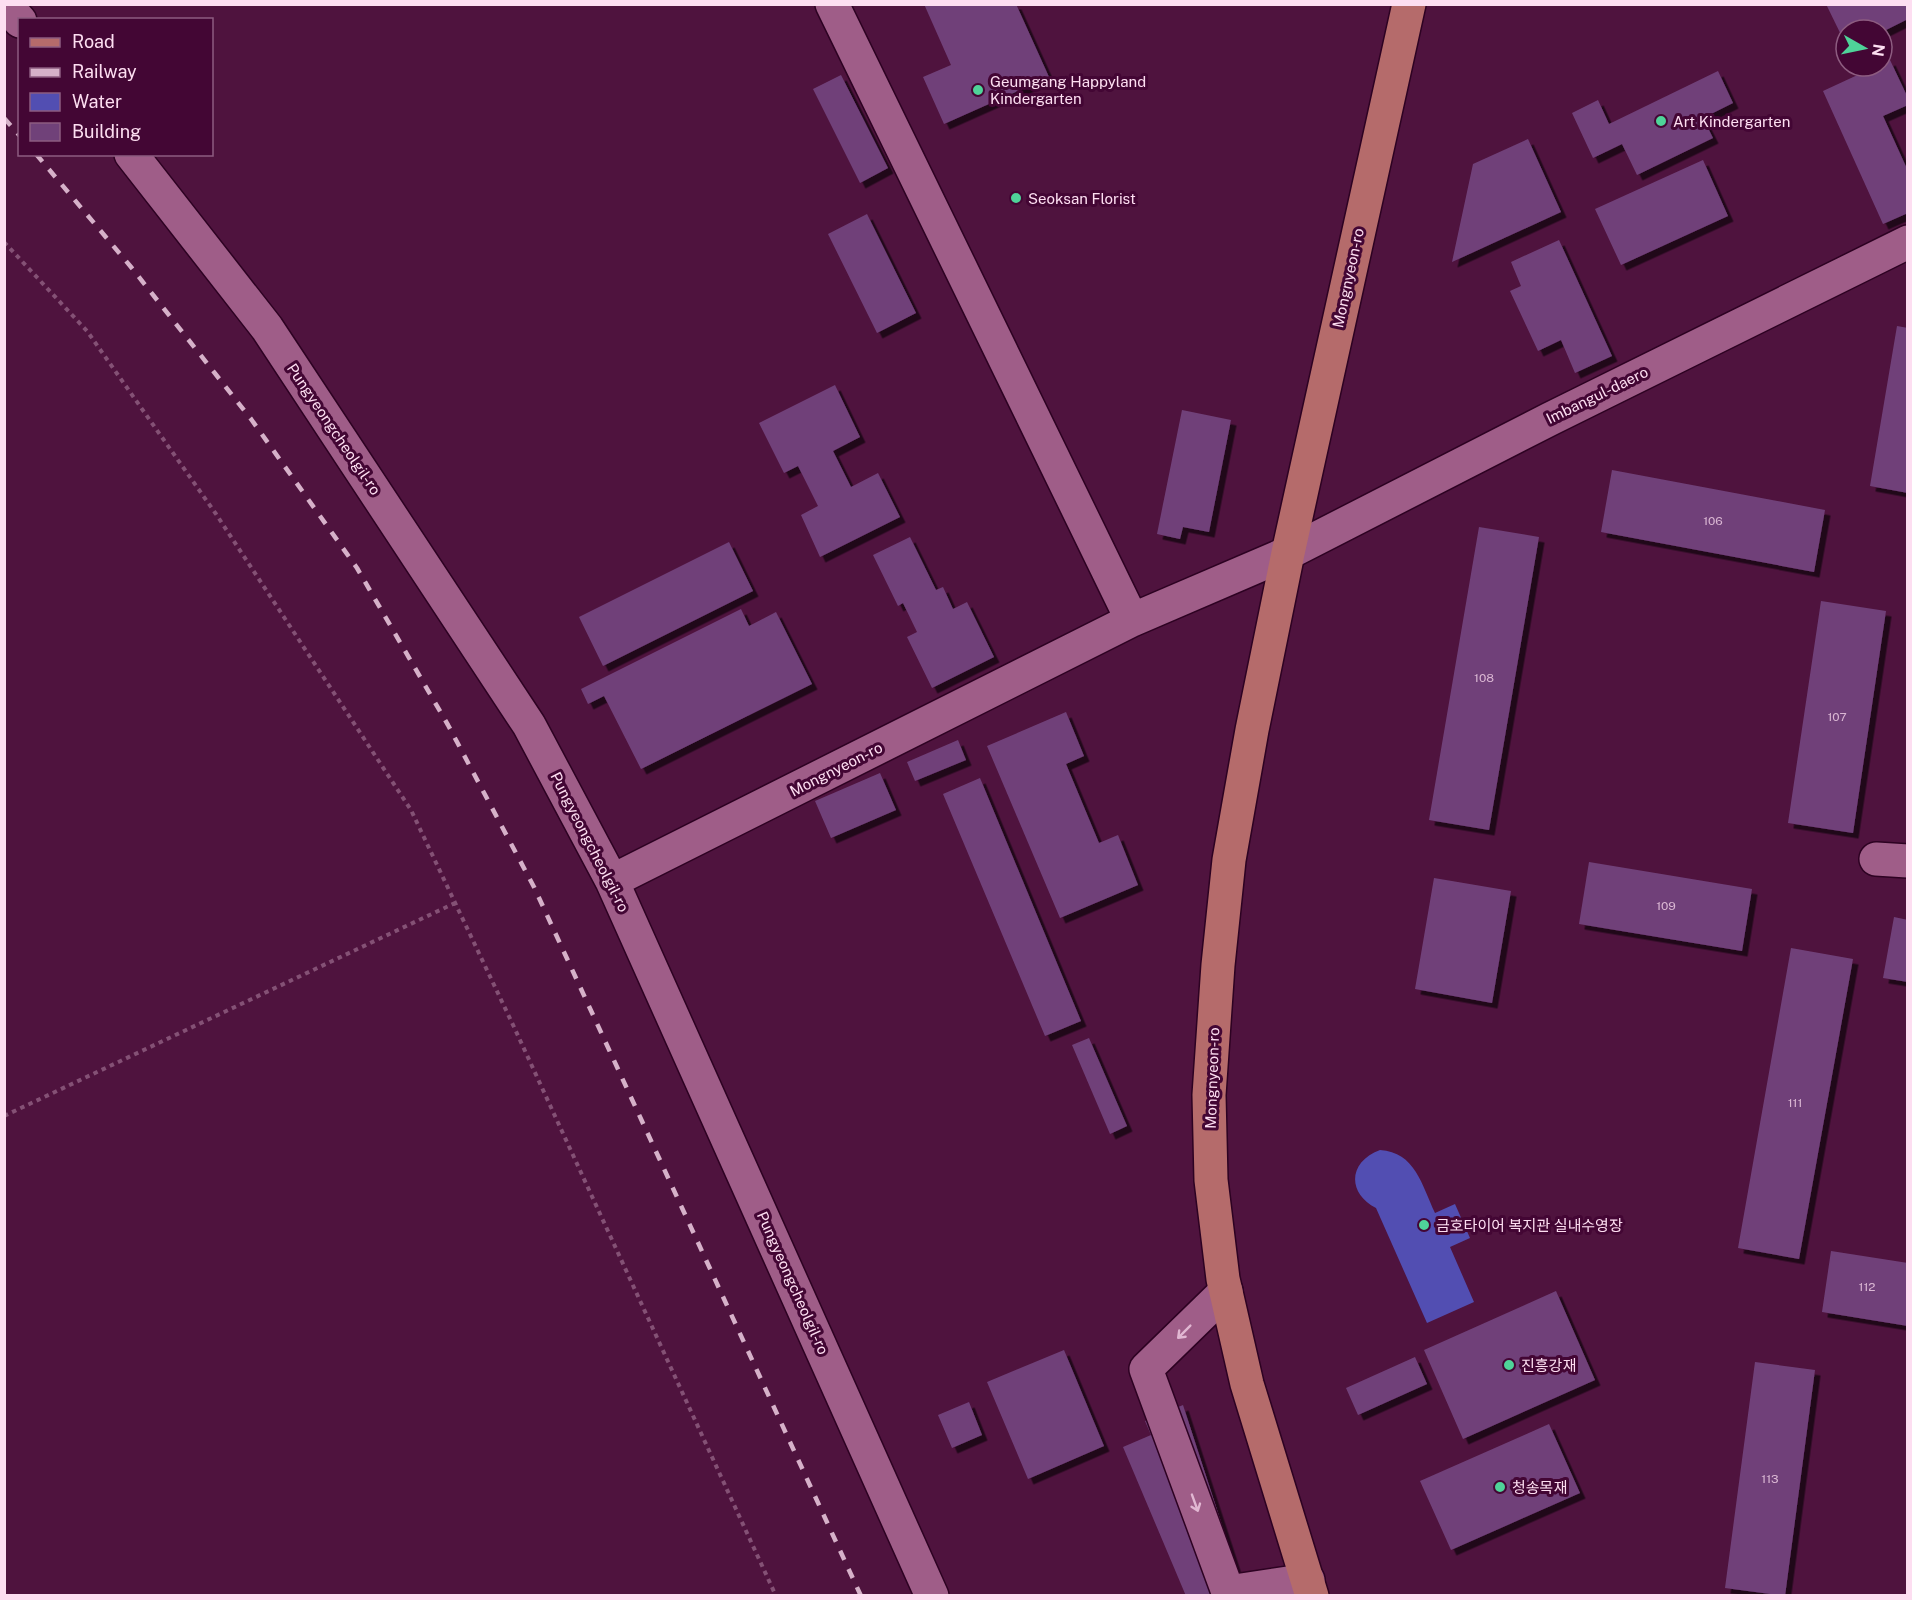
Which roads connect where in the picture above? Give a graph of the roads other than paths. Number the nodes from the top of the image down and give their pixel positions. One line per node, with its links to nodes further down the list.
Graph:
1 (5, 4): 6 (street)
2 (832, 4): 11 (street)
3 (1399, 4): 7 (main road)
4 (1409, 4): 7 (main road, Mongnyeon-ro)
5 (1418, 4): 7 (main road)
6 (18, 19)
7 (1401, 40): 10 (main road, Mongnyeon-ro)
8 (133, 156): 12 (street, Pungyeongcheolgil-ro)
9 (1908, 242): 10 (street, Imbangul-daero)
10 (1288, 553): 11 (street, Mongnyeon-ro); 13 (main road, Mongnyeon-ro)
11 (1132, 620): 12 (street, Mongnyeon-ro)
12 (612, 881): 16 (street, Pungyeongcheolgil-ro)
13 (1226, 1291): 14 (main road, Mongnyeon-ro); 15 (street, one-way to 15)
14 (1310, 1588): 15 (street)
15 (1228, 1594)
16 (933, 1596)

